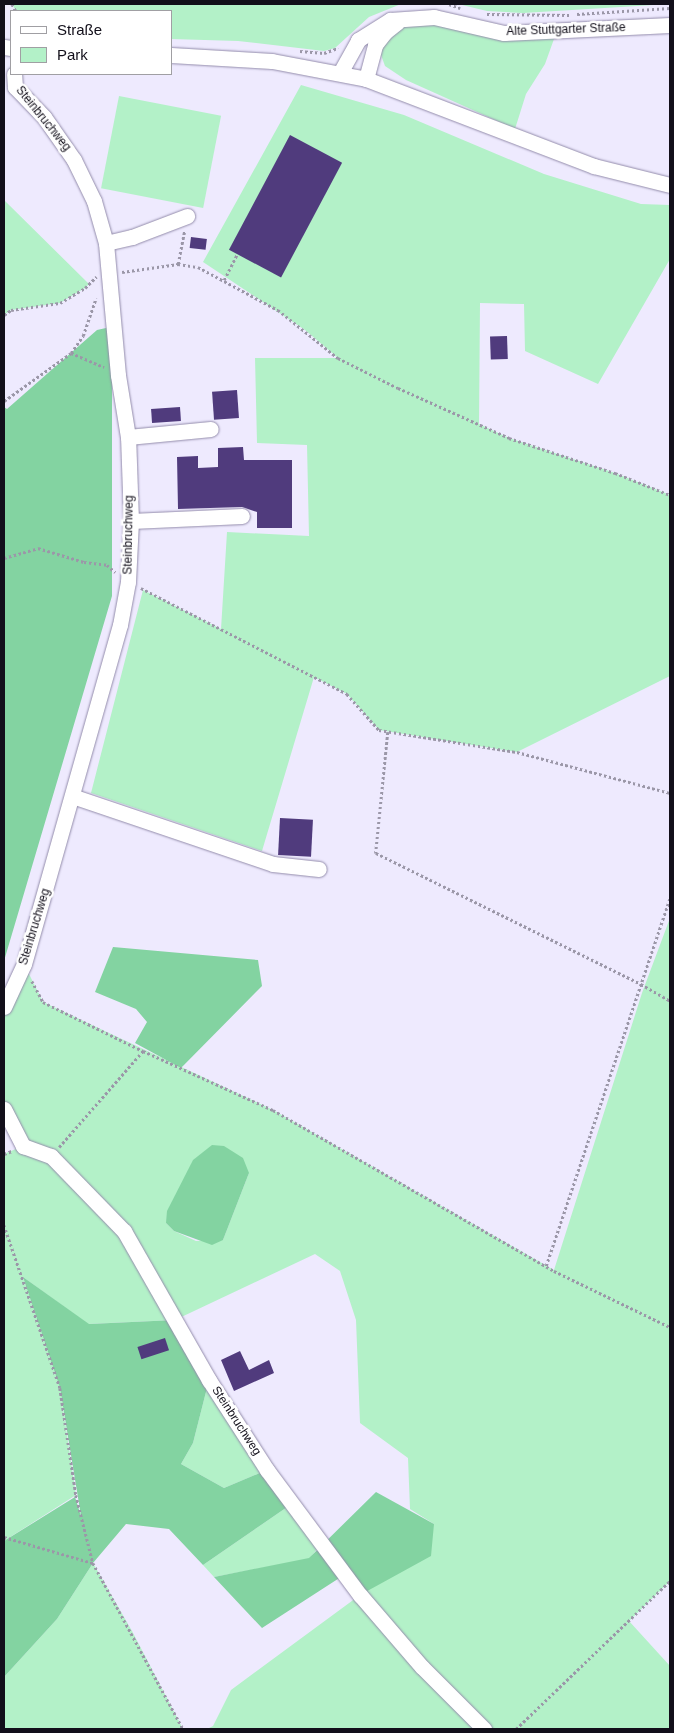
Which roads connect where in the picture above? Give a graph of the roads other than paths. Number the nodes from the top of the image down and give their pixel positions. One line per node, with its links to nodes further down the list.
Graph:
1 (404, 18): 2 (street, Alte Stuttgarter Straße); 4 (street, Alte Stuttgarter Straße); 6 (street)
2 (670, 25)
3 (172, 55): 4 (street)
4 (340, 73): 6 (street)
5 (14, 75): 9 (street, Steinbruchweg)
6 (366, 79): 7 (street)
7 (670, 185)
8 (187, 216): 9 (street)
9 (106, 243): 11 (street, Steinbruchweg)
10 (211, 429): 11 (street)
11 (128, 437): 13 (street, Steinbruchweg)
12 (242, 516): 13 (street)
13 (131, 521): 14 (street, Steinbruchweg)
14 (72, 796): 15 (street); 16 (street, Steinbruchweg)
15 (319, 869)
16 (4, 1007)
17 (4, 1109): 18 (street, Steinbruchweg)
18 (484, 1729)

